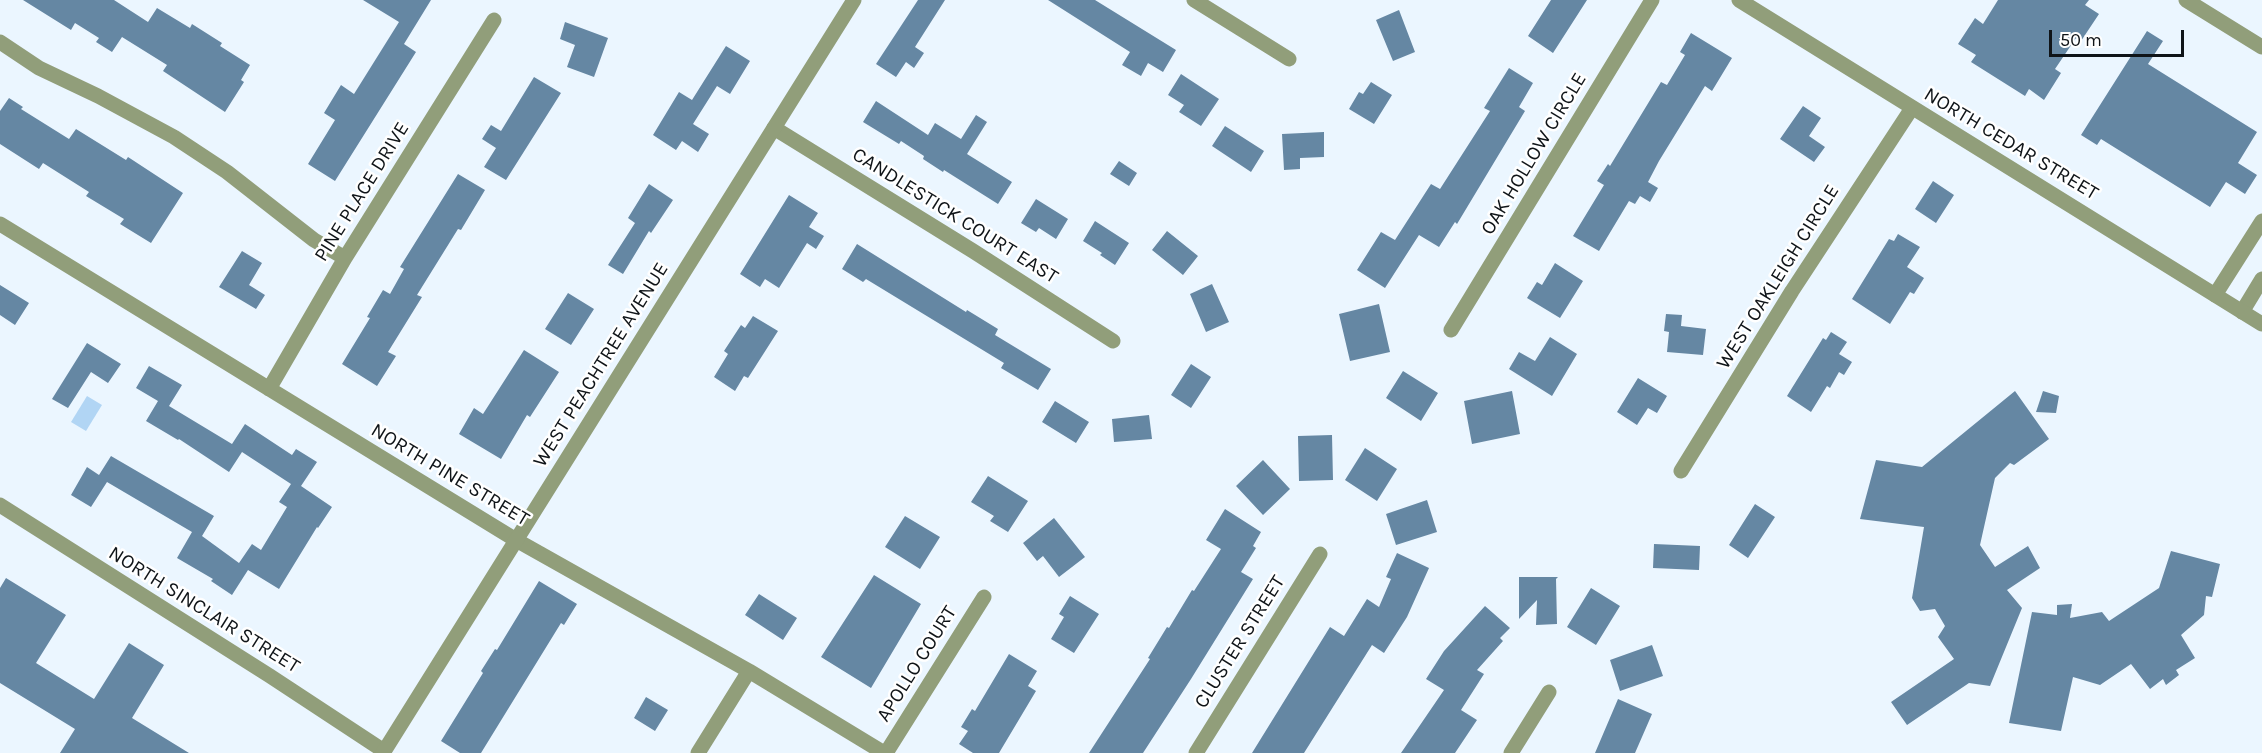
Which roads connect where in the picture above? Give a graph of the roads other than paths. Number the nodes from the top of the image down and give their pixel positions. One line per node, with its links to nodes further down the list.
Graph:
1 (854, 0): 11 (street, WEST PEACHTREE AVENUE)
2 (1194, 0): 9 (street)
3 (1652, 0): 19 (street, OAK HOLLOW CIRCLE)
4 (1738, 0): 10 (street, NORTH CEDAR STREET)
5 (2186, 0): 8 (street)
6 (494, 20): 14 (street, PINE PLACE DRIVE)
7 (0, 42): 14 (street)
8 (2262, 47)
9 (1289, 59)
10 (1912, 108): 16 (street, NORTH CEDAR STREET); 22 (street, WEST OAKLEIGH CIRCLE)
11 (774, 128): 20 (street, CANDLESTICK COURT EAST); 24 (street, WEST PEACHTREE AVENUE)
12 (2262, 221): 16 (street)
13 (0, 224): 21 (street, NORTH PINE STREET)
14 (345, 258): 21 (street, PINE PLACE DRIVE)
15 (2262, 279): 17 (street)
16 (2215, 295): 17 (street, NORTH CEDAR STREET)
17 (2242, 312): 18 (street, NORTH CEDAR STREET)
18 (2262, 324)
19 (1451, 330)
20 (1113, 341)
21 (269, 389): 24 (street, NORTH PINE STREET)
22 (1681, 471)
23 (0, 505): 29 (street, NORTH SINCLAIR STREET)
24 (516, 540): 27 (street, NORTH PINE STREET); 29 (street, WEST PEACHTREE AVENUE)
25 (1320, 554): 32 (street, CLUSTER STREET)
26 (984, 597): 31 (street, APOLLO COURT)
27 (749, 671): 30 (street); 31 (street, NORTH PINE STREET)
28 (1549, 692): 33 (street)
29 (383, 752)
30 (698, 753)
31 (884, 753)
32 (1196, 753)
33 (1510, 753)

